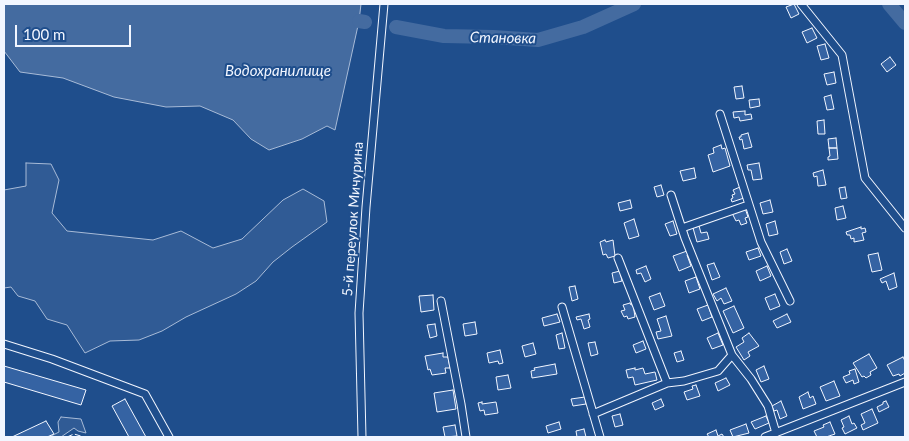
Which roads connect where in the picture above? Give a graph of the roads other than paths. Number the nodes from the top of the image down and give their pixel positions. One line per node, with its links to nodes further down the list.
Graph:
1 (384, 4): 19 (street, 5-й переулок Мичурина)
2 (800, 4): 7 (street)
3 (720, 114): 5 (street)
4 (671, 195): 6 (street)
5 (748, 205): 6 (street); 10 (street)
6 (682, 228): 13 (street)
7 (905, 228)
8 (618, 258): 15 (street)
9 (441, 301): 20 (street)
10 (790, 301)
11 (562, 306): 16 (street)
12 (4, 344): 18 (street)
13 (732, 355): 15 (street); 17 (street)
14 (905, 382): 17 (street)
15 (667, 383): 16 (street)
16 (593, 414): 21 (street)
17 (776, 433): 22 (street)
18 (169, 437)
19 (362, 437)
20 (466, 437)
21 (600, 437)
22 (765, 437)

